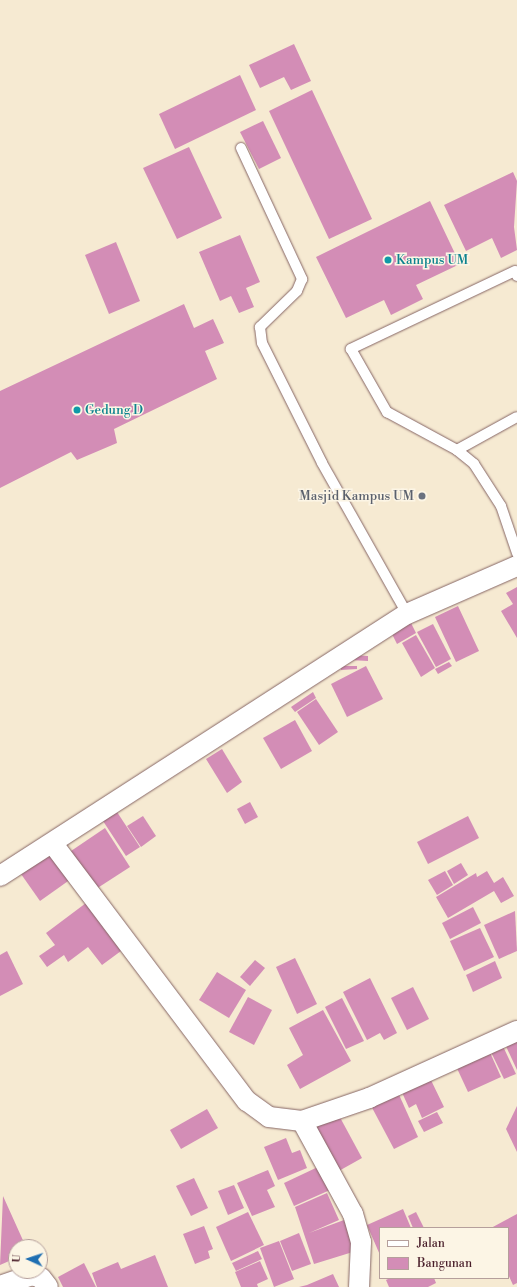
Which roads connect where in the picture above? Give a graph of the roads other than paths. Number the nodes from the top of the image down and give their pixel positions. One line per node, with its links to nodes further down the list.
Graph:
1 (241, 148): 7 (lane)
2 (517, 276): 4 (lane)
3 (517, 417): 4 (lane)
4 (457, 450): 5 (lane)
5 (517, 553)
6 (517, 566): 7 (street)
7 (407, 614): 8 (street)
8 (53, 844): 9 (street); 11 (street)
9 (0, 876)
10 (517, 1032): 11 (street)
11 (302, 1121): 14 (street)
12 (0, 1286): 13 (street)
13 (48, 1287)
14 (359, 1287)

